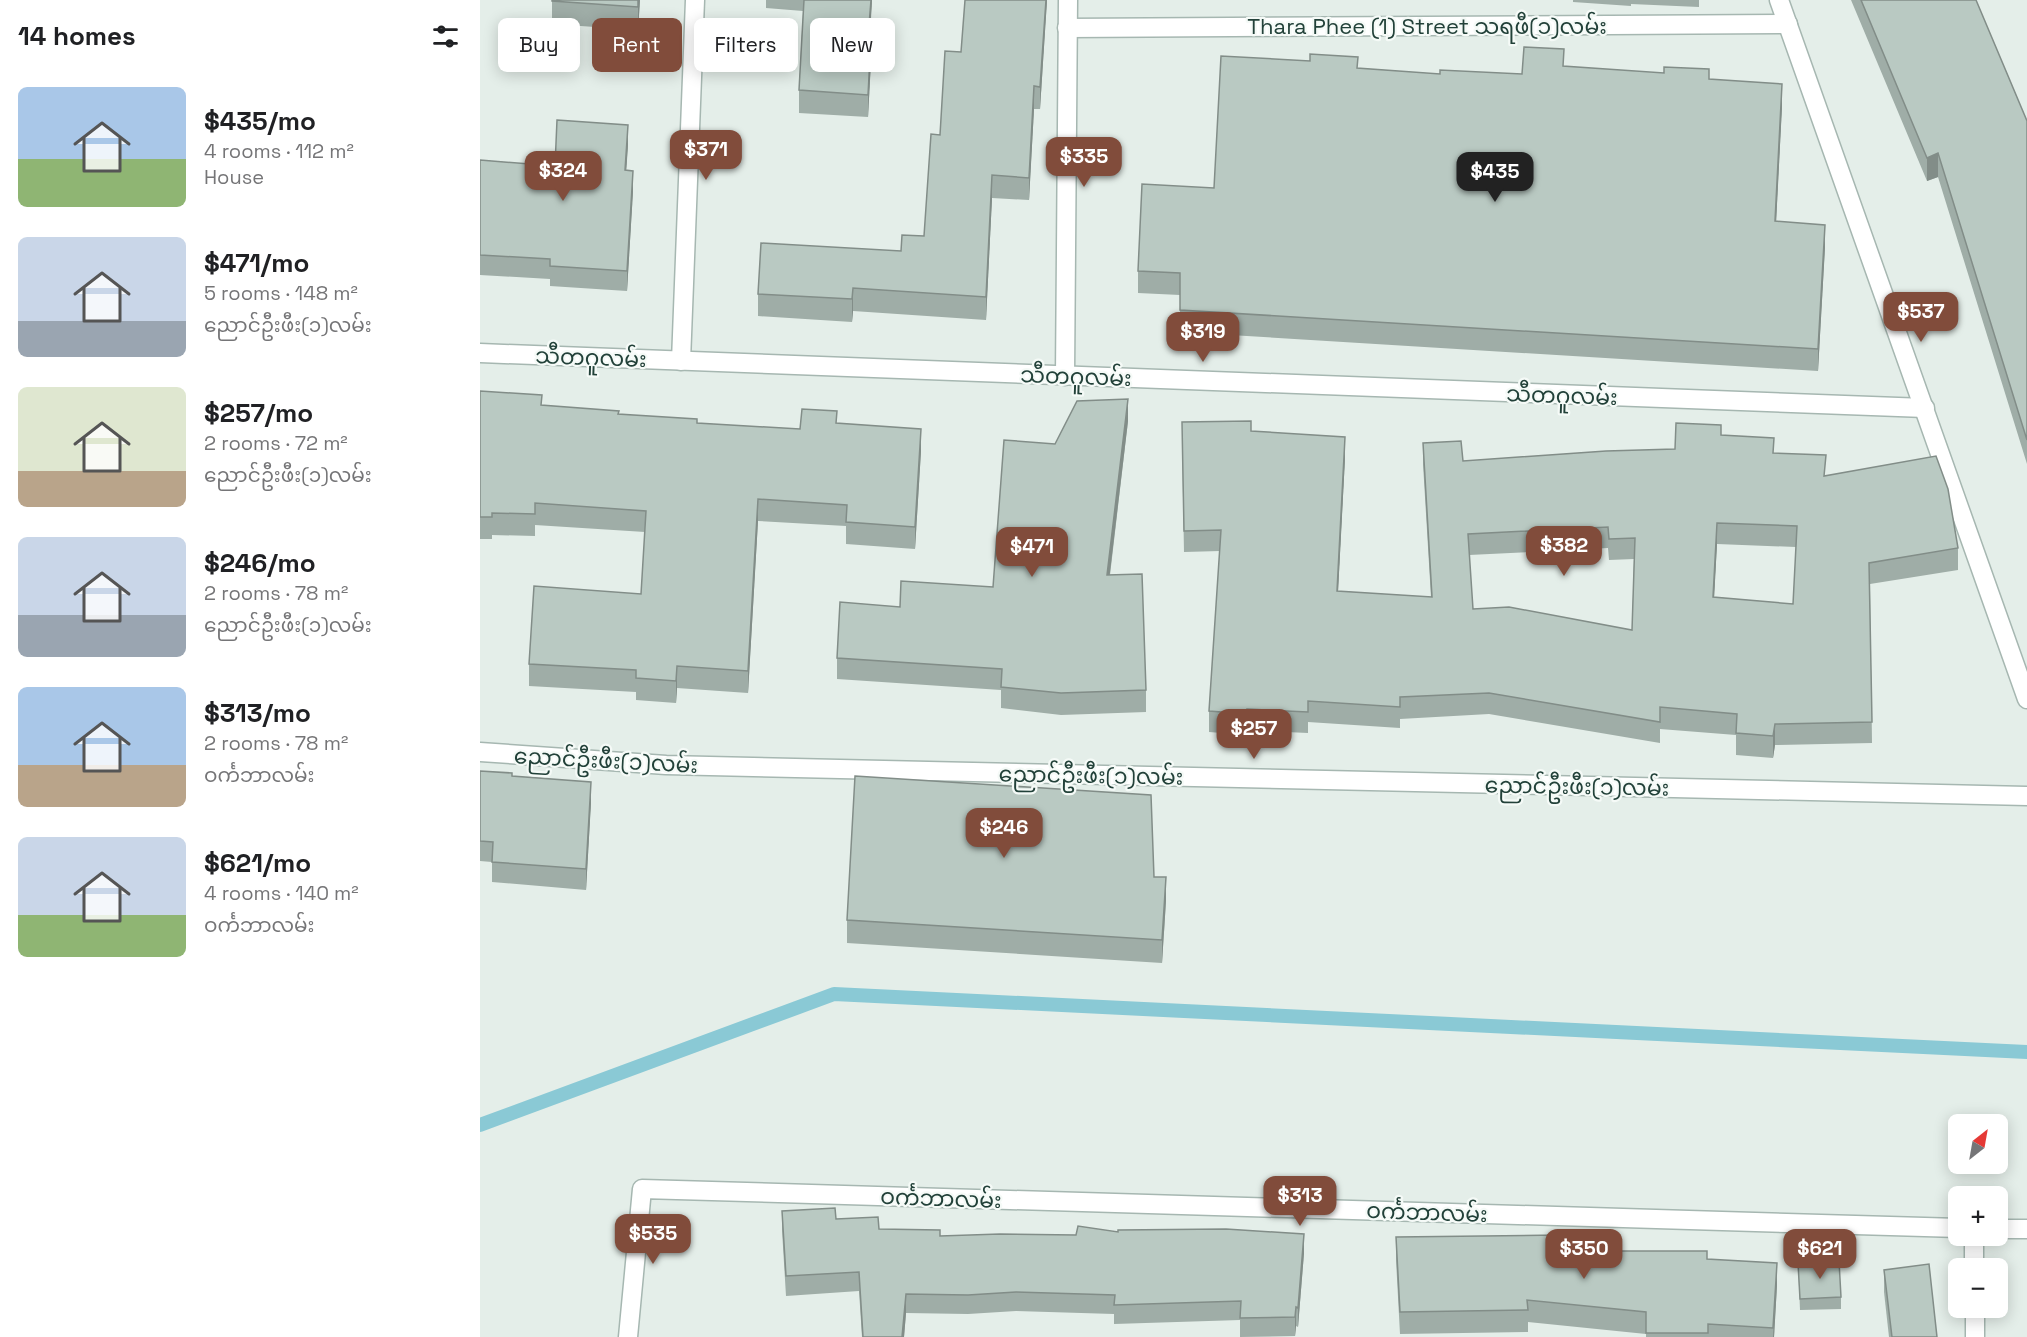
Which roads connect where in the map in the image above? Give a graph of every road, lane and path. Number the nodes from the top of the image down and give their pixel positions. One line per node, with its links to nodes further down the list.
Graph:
1 (695, 0): 7 (street)
2 (1068, 0): 5 (street)
3 (1779, 0): 4 (street)
4 (1788, 24): 5 (street, Thara Phee (1) Street သရဖီ(၁)လမ်း); 9 (street)
5 (1066, 28): 8 (street)
6 (480, 353): 7 (street, သီတဂူလမ်း)
7 (681, 361): 8 (street, သီတဂူလမ်း)
8 (1065, 376): 9 (street, သီတဂူလမ်း)
9 (1925, 408): 10 (street)
10 (2027, 699)
11 (480, 752): 12 (street, ညောင်ဦးဖီး(၁)လမ်း)
12 (2027, 796)
13 (1948, 1228): 17 (street, ဝင်္ကဘာလမ်း)
14 (2008, 1229): 15 (street)
15 (2027, 1229)
16 (1975, 1318): 18 (street)
17 (628, 1337)
18 (1975, 1337)

